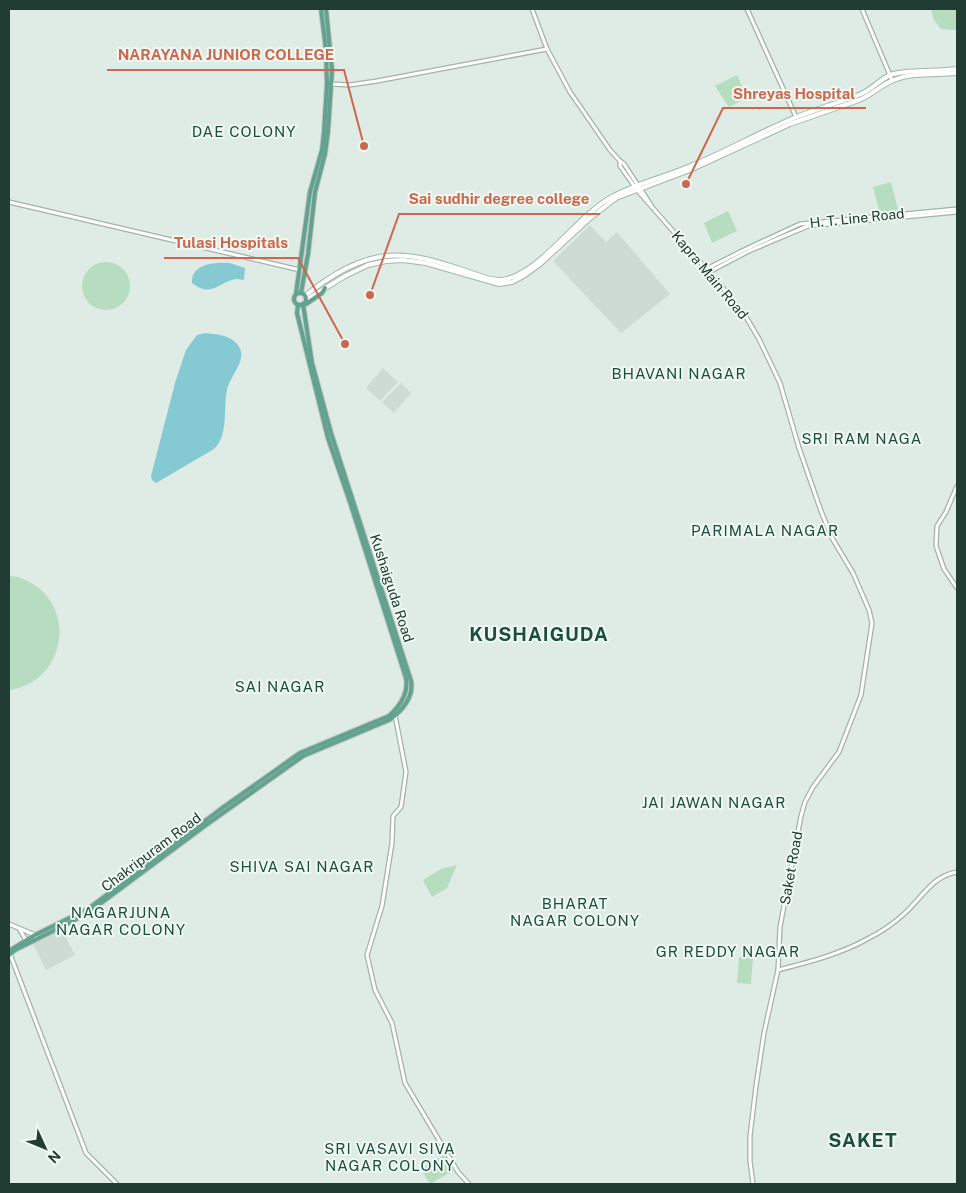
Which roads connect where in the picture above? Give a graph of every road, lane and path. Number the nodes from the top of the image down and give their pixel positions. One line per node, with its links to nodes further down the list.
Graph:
1 (321, 9): 11 (main road)
2 (326, 9): 11 (main road)
3 (532, 9): 6 (street, Kapra Main Road)
4 (747, 9): 13 (street)
5 (862, 9): 9 (street)
6 (547, 49): 11 (street); 14 (street, Kapra Main Road)
7 (957, 69): 9 (main road)
8 (957, 73): 10 (main road)
9 (890, 75): 10 (street); 12 (main road)
10 (892, 80): 12 (main road)
11 (330, 84): 18 (main road); 22 (main road)
12 (821, 110): 13 (main road); 14 (main road)
13 (796, 117): 14 (main road)
14 (638, 188): 19 (street, Kapra Main Road); 21 (main road); 24 (main road)
15 (9, 202): 17 (street)
16 (957, 211): 19 (street, H. T. Line Road)
17 (289, 268): 18 (street); 20 (street)
18 (300, 270): 20 (main road)
19 (708, 270): 28 (street, Kapra Main Road)
20 (298, 278): 23 (main road)
21 (325, 288): 24 (main road); 26 (main road)
22 (300, 293): 23 (main road); 24 (main road)
23 (296, 294): 25 (main road)
24 (306, 298): 25 (main road)
25 (300, 305): 26 (main road, Kushaiguda Road); 30 (main road, Kushaiguda Road)
26 (303, 311): 30 (main road, Kushaiguda Road)
27 (957, 486): 29 (street)
28 (851, 571): 38 (street, Saket Road)
29 (957, 588)
30 (394, 714): 31 (main road, Kushaiguda Road); 40 (street)
31 (250, 791): 35 (main road, Chakripuram Road)
32 (957, 872): 38 (street)
33 (9, 924): 34 (street)
34 (18, 928): 35 (street); 36 (street)
35 (36, 937): 36 (main road, Chakripuram Road)
36 (27, 942): 37 (main road, Chakripuram Road)
37 (9, 953): 39 (street)
38 (778, 970): 41 (street, Saket Road)
39 (117, 1184)
40 (469, 1184)
41 (753, 1184)

